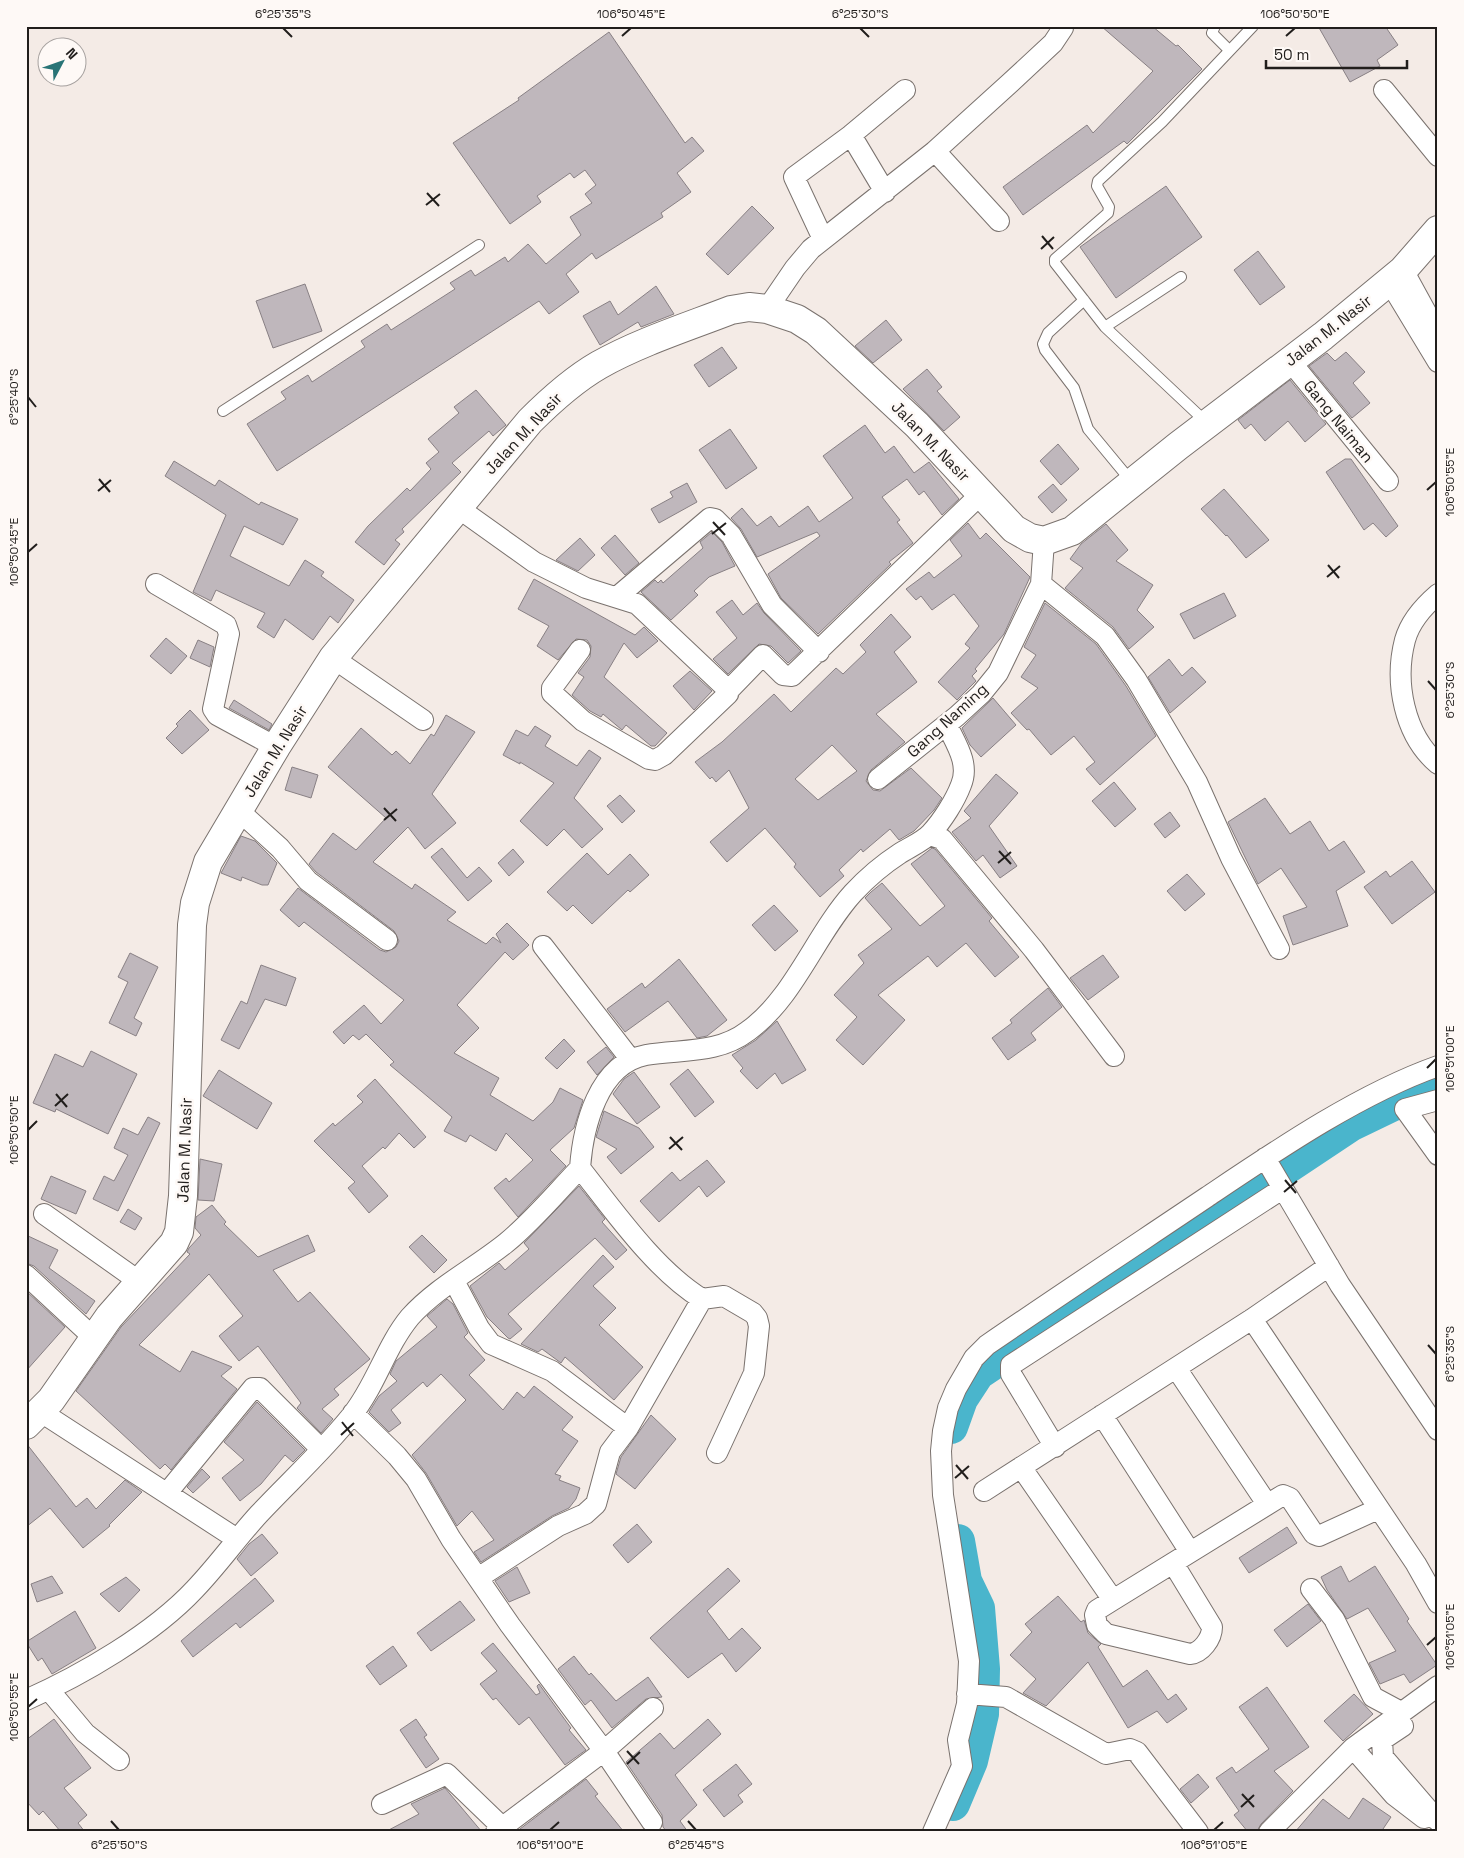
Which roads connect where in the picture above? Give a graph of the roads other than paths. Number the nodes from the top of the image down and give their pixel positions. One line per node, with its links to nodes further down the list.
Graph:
1 (1214, 26): 4 (lane)
2 (1253, 26): 4 (lane)
3 (1063, 28): 8 (street)
4 (1229, 50): 17 (lane)
5 (905, 90): 7 (street)
6 (1384, 90): 9 (street)
7 (852, 135): 10 (street); 13 (street)
8 (935, 151): 10 (street); 11 (street)
9 (1438, 156)
10 (885, 192): 13 (street)
11 (999, 221)
12 (1438, 230): 15 (street, Jalan M. Nasir)
13 (823, 240): 18 (street)
14 (479, 244): 23 (lane)
15 (1396, 276): 20 (street); 21 (street, Jalan M. Nasir); 22 (street)
16 (1181, 277): 19 (lane)
17 (1084, 300): 19 (lane); 25 (lane)
18 (767, 309): 27 (street, Jalan M. Nasir); 28 (street, Jalan M. Nasir)
19 (1105, 327): 24 (lane)
20 (1438, 334)
21 (1290, 361): 24 (street, Jalan M. Nasir); 26 (street, Gang Naiman)
22 (1438, 362)
23 (222, 411)
24 (1207, 423): 25 (street, Jalan M. Nasir)
25 (1132, 482): 29 (street, Jalan M. Nasir)
26 (1388, 482)
27 (981, 494): 29 (street, Jalan M. Nasir); 35 (street)
28 (457, 507): 33 (street); 36 (street, Jalan M. Nasir)
29 (1044, 541): 31 (street, Gang Naming)
30 (156, 584): 40 (street)
31 (1041, 584): 39 (street, Gang Naming); 47 (street)
32 (1438, 594): 41 (street)
33 (617, 597): 35 (street); 37 (street)
34 (580, 650): 37 (street)
35 (819, 652): 37 (street)
36 (333, 658): 38 (street); 40 (street, Jalan M. Nasir)
37 (728, 691)
38 (423, 720)
39 (947, 725): 42 (street, Gang Naming); 44 (street)
40 (276, 747): 43 (street, Jalan M. Nasir)
41 (1438, 764)
42 (878, 779)
43 (238, 810): 45 (street); 59 (street, Jalan M. Nasir)
44 (930, 835): 48 (street); 49 (street)
45 (387, 940)
46 (543, 946): 49 (street)
47 (1279, 949)
48 (1114, 1056)
49 (631, 1060): 53 (street)
50 (1438, 1066): 54 (street)
51 (1438, 1100): 52 (street)
52 (1438, 1156)
53 (580, 1168): 58 (street); 60 (street)
54 (1273, 1173): 56 (street); 69 (street); 86 (street)
55 (44, 1214): 59 (street)
56 (1329, 1266): 61 (street); 68 (street)
57 (26, 1275): 62 (street)
58 (454, 1281): 64 (street); 67 (street)
59 (140, 1282): 62 (street, Jalan M. Nasir)
60 (702, 1299): 67 (street); 71 (street)
61 (1252, 1319): 63 (street); 76 (street)
62 (94, 1338): 66 (street, Jalan M. Nasir)
63 (1176, 1368): 65 (street); 75 (street)
64 (353, 1413): 70 (street); 80 (street)
65 (1102, 1415): 69 (street); 78 (street)
66 (34, 1418): 74 (street)
67 (628, 1428): 80 (street)
68 (1438, 1430)
69 (1055, 1447): 72 (street)
70 (321, 1449): 74 (street); 77 (street)
71 (717, 1453)
72 (1021, 1467): 73 (street); 82 (street)
73 (984, 1491)
74 (167, 1493): 77 (street)
75 (1267, 1504): 76 (street); 78 (street)
76 (1378, 1509): 83 (street)
77 (237, 1539): 85 (street)
78 (1190, 1552): 79 (street)
79 (1173, 1563): 82 (street); 82 (street)
80 (478, 1578): 92 (street)
81 (1311, 1589): 90 (street)
82 (1113, 1600)
83 (1438, 1603)
84 (1438, 1686): 90 (street)
85 (49, 1690): 87 (street); 93 (street)
86 (967, 1694): 99 (street); 100 (street)
87 (26, 1700)
88 (1438, 1702): 95 (street)
89 (654, 1708): 92 (street)
90 (1401, 1712): 91 (street)
91 (1353, 1748): 97 (street); 101 (street)
92 (604, 1751): 96 (street); 98 (street)
93 (119, 1760)
94 (382, 1804): 98 (street)
95 (1438, 1821)
96 (652, 1822)
97 (1438, 1828)
98 (499, 1829)
99 (933, 1832)
100 (1198, 1832)
101 (1269, 1832)

